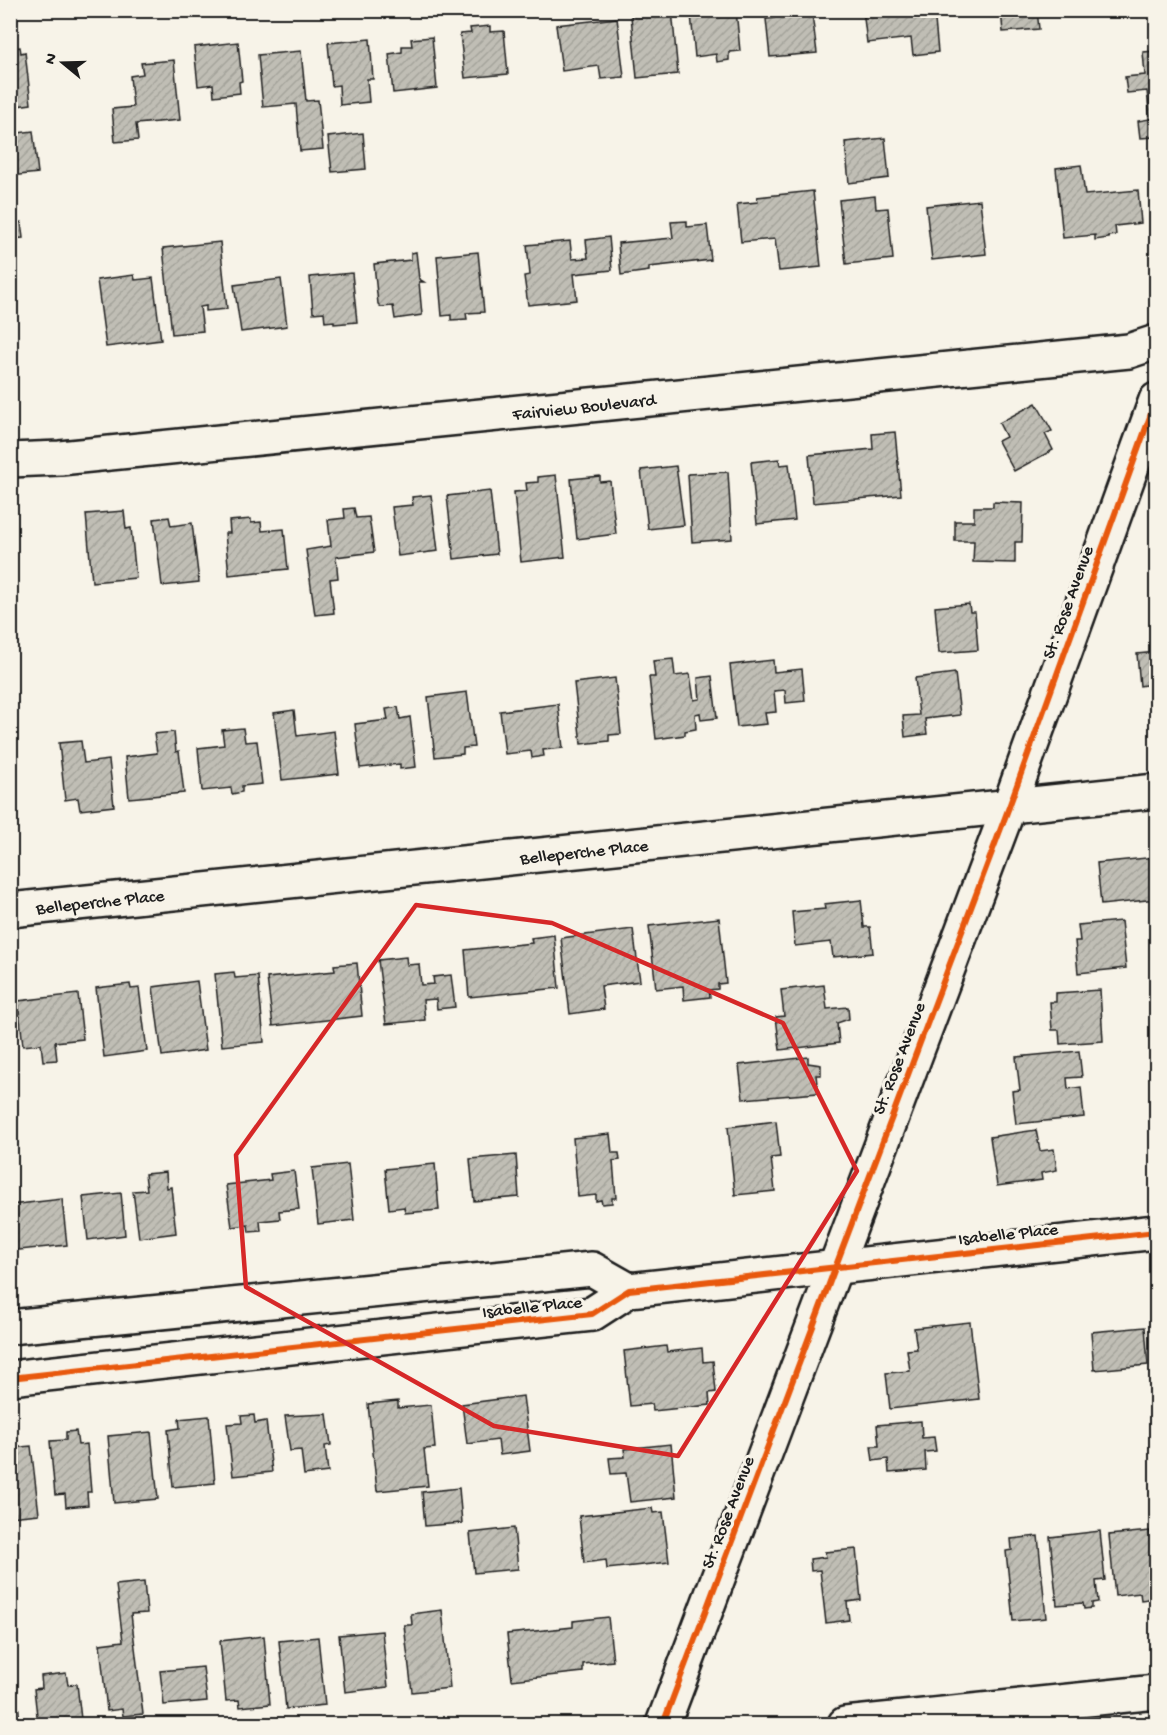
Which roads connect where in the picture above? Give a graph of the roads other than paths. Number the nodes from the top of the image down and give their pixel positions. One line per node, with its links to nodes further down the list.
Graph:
1 (1156, 342): 3 (street, Fairview Boulevard)
2 (1156, 400): 5 (street, St. Rose Avenue)
3 (10, 460)
4 (1156, 791): 5 (street, Belleperche Place)
5 (1009, 807): 6 (street, Belleperche Place); 8 (street, St. Rose Avenue)
6 (10, 910)
7 (1156, 1233): 8 (street, Isabelle Place)
8 (836, 1266): 9 (street, Isabelle Place); 15 (street, St. Rose Avenue)
9 (629, 1290): 10 (street, Isabelle Place); 12 (street, Isabelle Place)
10 (262, 1302): 11 (street, Isabelle Place); 12 (street)
11 (10, 1328)
12 (265, 1351): 13 (street, Isabelle Place)
13 (10, 1378)
14 (1156, 1692): 16 (street)
15 (663, 1725)
16 (845, 1725)

